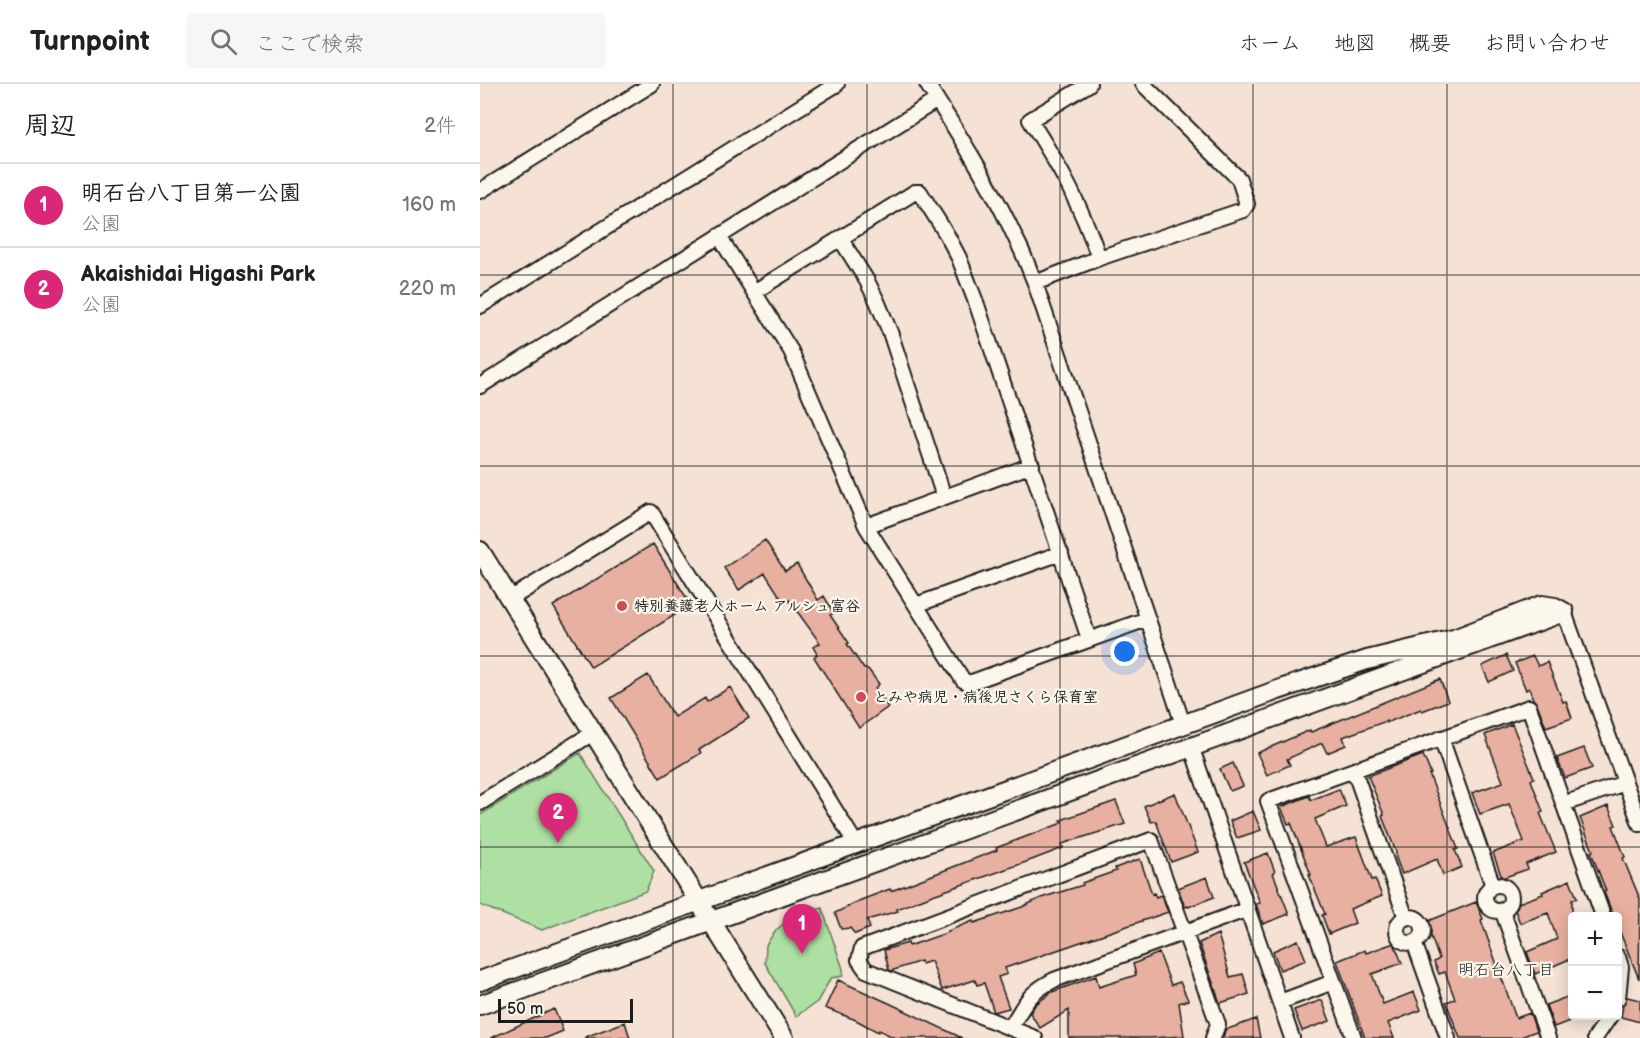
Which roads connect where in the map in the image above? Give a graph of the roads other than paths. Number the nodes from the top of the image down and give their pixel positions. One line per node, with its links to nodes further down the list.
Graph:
1 (652, 84): 7 (street)
2 (837, 84): 13 (street)
3 (927, 84): 6 (street)
4 (1089, 84): 10 (street)
5 (1143, 84): 10 (street)
6 (937, 100): 8 (street); 11 (street)
7 (480, 191)
8 (719, 236): 12 (street); 14 (street)
9 (840, 238): 12 (street); 15 (street); 16 (street)
10 (1099, 258): 11 (street)
11 (1035, 283): 23 (street)
12 (754, 292): 17 (street)
13 (480, 306)
14 (480, 386)
15 (1032, 465): 16 (street); 19 (street)
16 (944, 497): 17 (street)
17 (866, 526): 21 (street)
18 (480, 551): 20 (street)
19 (1061, 553): 21 (street); 24 (street)
20 (510, 599): 26 (street); 34 (street)
21 (916, 605): 24 (street)
22 (1563, 612): 25 (street); 28 (street); 30 (street)
23 (1148, 619): 24 (street); 25 (street)
24 (1089, 639)
25 (1183, 724): 34 (street)
26 (593, 733): 31 (street); 35 (street)
27 (1441, 738): 29 (street); 32 (street); 52 (street)
28 (1191, 746): 36 (street); 38 (street)
29 (1353, 770): 41 (street); 51 (street)
30 (1625, 783): 32 (street); 33 (street)
31 (480, 803)
32 (1563, 804): 37 (street)
33 (1640, 825)
34 (856, 844): 35 (street)
35 (699, 901): 38 (street); 40 (street)
36 (1248, 909): 39 (street); 42 (street)
37 (1602, 912)
38 (711, 921): 43 (street); 46 (street)
39 (1185, 932): 45 (street); 45 (street); 48 (street)
40 (480, 981)
41 (1333, 982): 42 (street); 50 (street)
42 (1280, 1002): 49 (street)
43 (480, 1005)
44 (1607, 1020): 53 (street)
45 (1010, 1028): 47 (street)
46 (784, 1038)
47 (1035, 1038)
48 (1213, 1038)
49 (1292, 1038)
50 (1354, 1038)
51 (1448, 1038)
52 (1548, 1038)
53 (1595, 1038)

